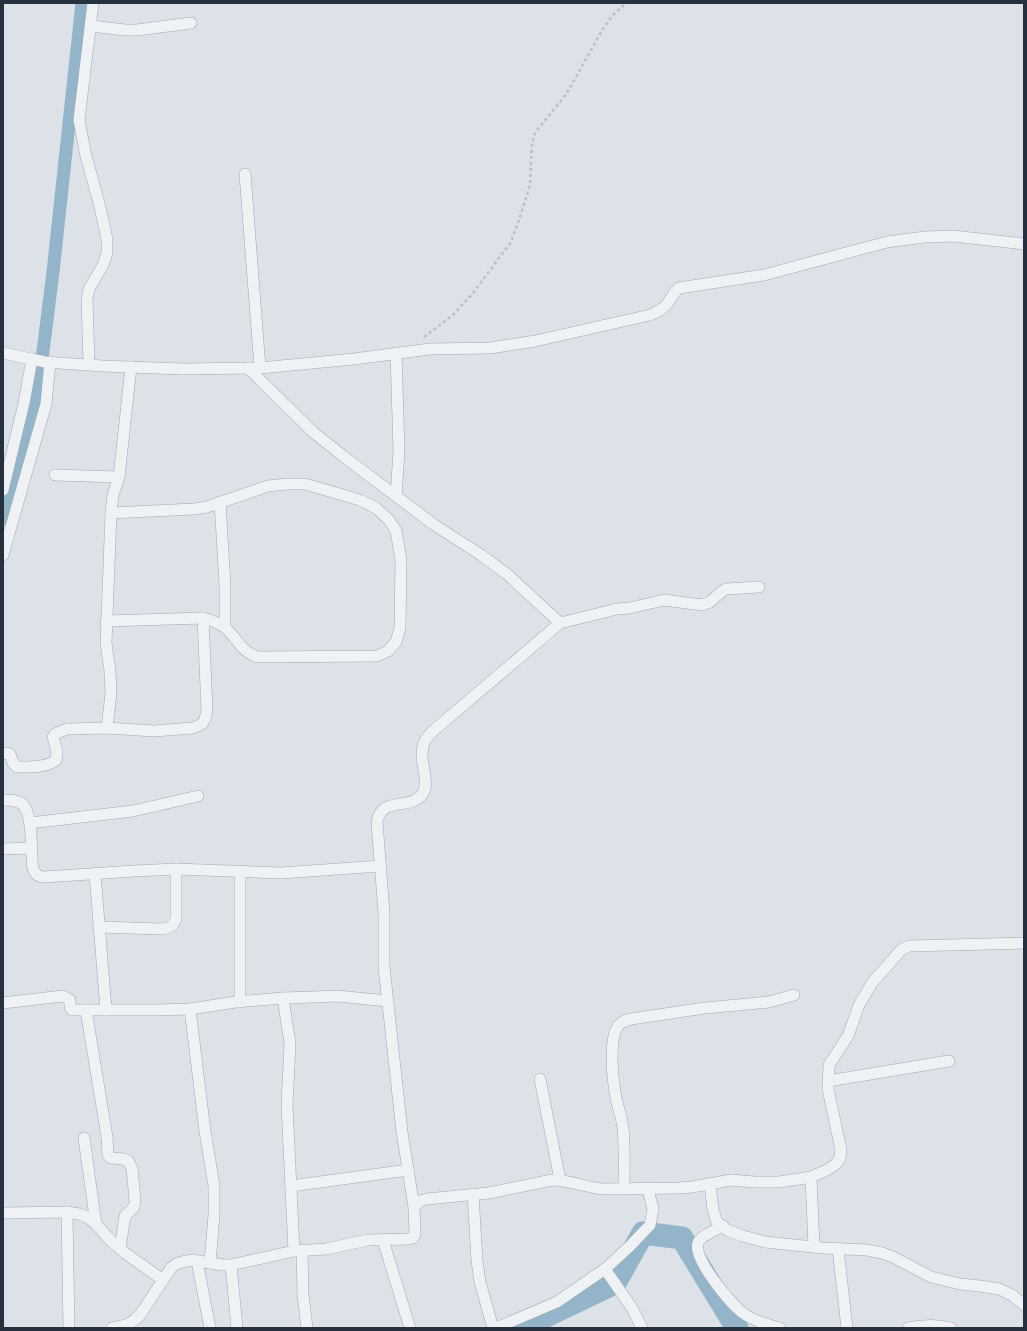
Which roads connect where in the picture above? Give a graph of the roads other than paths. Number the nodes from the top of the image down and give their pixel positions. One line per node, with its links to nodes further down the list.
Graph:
1 (93, 3): 3 (street)
2 (191, 23): 3 (street)
3 (91, 26): 9 (street)
4 (245, 174): 12 (street)
5 (1024, 244): 7 (street)
6 (3, 353): 8 (street)
7 (396, 353): 12 (street); 16 (street)
8 (41, 361): 9 (street); 15 (street); 19 (street)
9 (89, 364): 10 (street)
10 (131, 367): 11 (street); 14 (street)
11 (248, 368): 12 (street); 16 (street)
12 (260, 368)
13 (56, 475): 14 (street)
14 (119, 477): 18 (street)
15 (3, 490)
16 (396, 496): 23 (street)
17 (220, 502): 18 (street); 24 (street); 24 (street)
18 (111, 513): 22 (street)
19 (3, 555)
20 (758, 587): 23 (street)
21 (203, 618): 22 (street); 24 (street); 25 (street)
22 (106, 622): 25 (street)
23 (560, 623): 32 (street)
24 (225, 627)
25 (107, 728): 26 (street)
26 (3, 754)
27 (198, 796): 29 (street)
28 (3, 800): 29 (street)
29 (30, 823): 30 (street)
30 (31, 848): 31 (street); 35 (street)
31 (3, 849)
32 (380, 866): 34 (street); 40 (street)
33 (176, 869): 34 (street); 35 (street); 36 (street)
34 (240, 872): 41 (street)
35 (95, 874): 36 (street)
36 (99, 927): 45 (street)
37 (1024, 943): 48 (street)
38 (794, 995): 56 (street)
39 (283, 998): 40 (street); 41 (street); 54 (street)
40 (388, 1001): 50 (street)
41 (240, 1002): 43 (street)
42 (3, 1003): 44 (street)
43 (190, 1009): 45 (street); 69 (street)
44 (86, 1010): 45 (street); 65 (street)
45 (106, 1010)
46 (948, 1061): 48 (street)
47 (540, 1079): 52 (street)
48 (828, 1081): 51 (street)
49 (84, 1138): 61 (street)
50 (408, 1170): 54 (street); 58 (street)
51 (811, 1177): 53 (street); 64 (street)
52 (560, 1180): 56 (street); 57 (street)
53 (710, 1184): 55 (street); 62 (street)
54 (291, 1186): 67 (street)
55 (648, 1188): 56 (street); 71 (street)
56 (624, 1189)
57 (473, 1194): 58 (street); 80 (street)
58 (414, 1207): 63 (street)
59 (67, 1212): 60 (street); 61 (street); 74 (street)
60 (3, 1213)
61 (96, 1224): 65 (street)
62 (723, 1226): 64 (street); 83 (street)
63 (383, 1240): 67 (street); 79 (street)
64 (814, 1247): 66 (street)
65 (120, 1248): 72 (street)
66 (838, 1249): 73 (street); 84 (street)
67 (298, 1251): 70 (street); 78 (street)
68 (196, 1261): 69 (street); 72 (street); 76 (street)
69 (210, 1263): 70 (street)
70 (231, 1265): 77 (street)
71 (608, 1273): 81 (street); 82 (street)
72 (163, 1280): 75 (street)
73 (1024, 1305)
74 (69, 1328)
75 (112, 1328)
76 (210, 1328)
77 (237, 1328)
78 (307, 1328)
79 (410, 1328)
80 (493, 1328)
81 (496, 1328)
82 (642, 1328)
83 (780, 1328)
84 (847, 1328)
85 (908, 1328): 86 (street)
86 (951, 1328)

